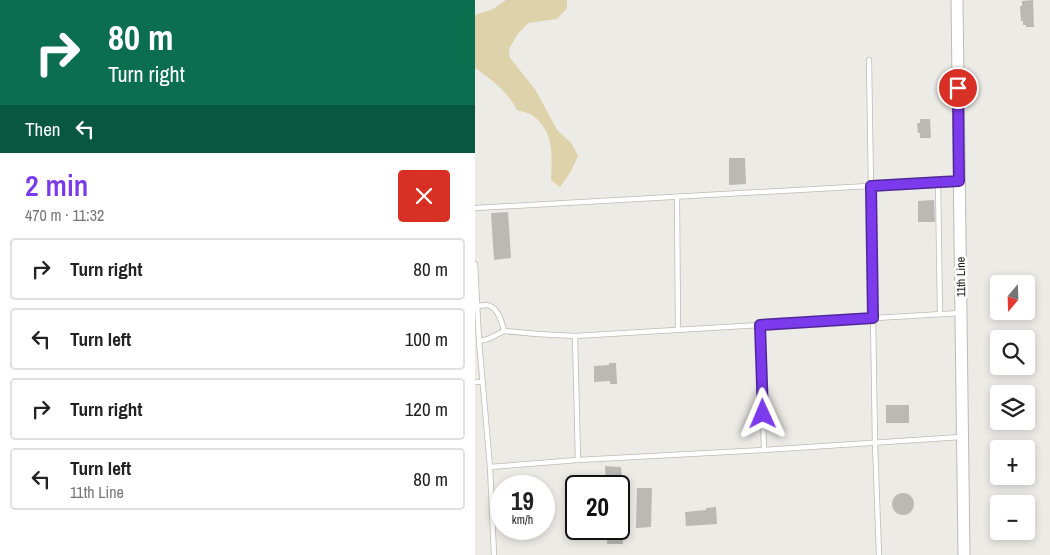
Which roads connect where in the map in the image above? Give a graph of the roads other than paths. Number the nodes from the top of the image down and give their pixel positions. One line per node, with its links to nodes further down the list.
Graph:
1 (957, 0): 3 (main road, 11th Line)
2 (869, 60): 5 (lane)
3 (959, 181): 4 (lane); 10 (main road, 11th Line)
4 (938, 182): 5 (lane); 11 (lane)
5 (871, 186): 6 (lane); 12 (lane)
6 (677, 197): 7 (lane); 14 (lane)
7 (475, 208)
8 (475, 264): 9 (lane)
9 (477, 306): 15 (lane); 17 (lane)
10 (961, 313): 11 (lane); 20 (main road, 11th Line)
11 (940, 314): 12 (lane)
12 (873, 318): 13 (lane); 21 (lane)
13 (760, 325): 14 (lane); 22 (lane)
14 (678, 330): 16 (lane)
15 (504, 331): 16 (lane); 17 (lane)
16 (575, 336): 23 (lane)
17 (479, 341): 19 (lane)
18 (475, 382): 19 (lane)
19 (483, 382): 24 (lane)
20 (962, 437): 21 (lane); 27 (main road, 11th Line)
21 (875, 443): 22 (lane); 26 (lane)
22 (764, 450): 23 (lane)
23 (578, 460): 24 (lane)
24 (490, 467): 25 (lane)
25 (494, 555)
26 (879, 555)
27 (964, 555)

